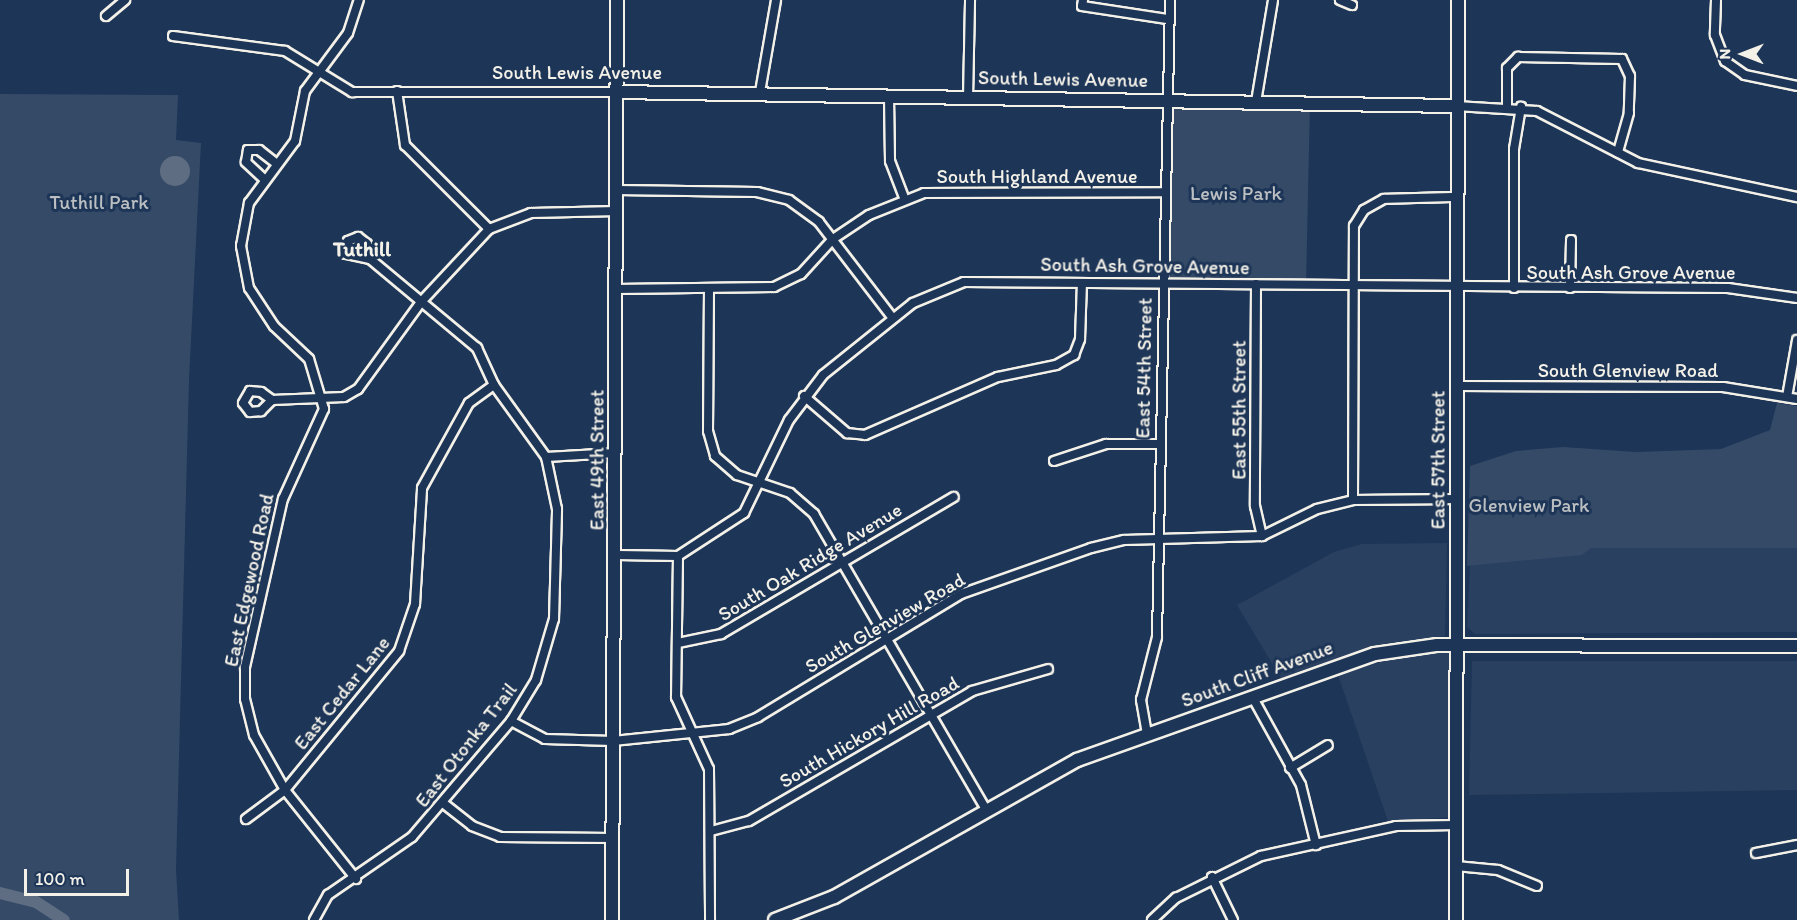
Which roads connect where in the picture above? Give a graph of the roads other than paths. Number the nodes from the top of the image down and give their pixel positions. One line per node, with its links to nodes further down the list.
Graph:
1 (125, 0): 13 (street)
2 (359, 0): 16 (street, East Edgewood Road)
3 (617, 0): 19 (main road, East 49th Street)
4 (776, 0): 20 (street)
5 (970, 0): 22 (street)
6 (1083, 0): 14 (street)
7 (1170, 0): 14 (street, East 54th Street)
8 (1273, 0): 24 (street)
9 (1340, 0): 12 (street)
10 (1458, 0): 26 (main road, East 57th Street)
11 (1716, 0): 17 (street)
12 (1352, 5)
13 (106, 16)
14 (1167, 19): 23 (street, East 54th Street)
15 (173, 36): 16 (street, South Lewis Avenue)
16 (317, 72): 18 (street, South Lewis Avenue); 29 (street, East Edgewood Road)
17 (1797, 86)
18 (397, 91): 19 (street, South Lewis Avenue); 37 (street)
19 (617, 92): 20 (main road, South Lewis Avenue); 31 (main road, East 49th Street)
20 (760, 92): 21 (main road, South Lewis Avenue)
21 (889, 97): 22 (main road, South Lewis Avenue); 35 (street)
22 (968, 98): 23 (main road, South Lewis Avenue)
23 (1166, 100): 24 (main road, South Lewis Avenue); 32 (street, East 54th Street)
24 (1256, 102): 26 (main road, South Lewis Avenue)
25 (1507, 105): 26 (street, South Lewis Avenue); 27 (street, South Lewis Avenue); 28 (street)
26 (1456, 106): 33 (main road, East 57th Street)
27 (1521, 107): 28 (street, South Lewis Avenue); 46 (street)
28 (1618, 152): 34 (street, South Lewis Avenue)
29 (277, 164): 30 (street, East Edgewood Road); 30 (street)
30 (264, 179): 57 (street, East Edgewood Road)
31 (617, 190): 36 (main road, East 49th Street); 38 (street)
32 (1164, 192): 35 (street, South Highland Avenue); 42 (street, East 54th Street)
33 (1457, 197): 44 (street); 45 (main road, East 57th Street)
34 (1797, 197)
35 (904, 198): 38 (street, South Highland Avenue)
36 (617, 211): 37 (street); 48 (main road, East 49th Street)
37 (489, 229): 51 (street)
38 (833, 239): 49 (street, South Highland Avenue); 52 (street)
39 (1571, 240): 47 (street)
40 (370, 259): 51 (street, East Otonka Trail)
41 (1083, 283): 42 (street, South Ash Grove Avenue); 52 (street, South Ash Grove Avenue); 56 (street)
42 (1162, 284): 43 (street, South Ash Grove Avenue); 61 (street, East 54th Street)
43 (1256, 284): 44 (street, South Ash Grove Avenue); 69 (street, East 55th Street)
44 (1352, 286): 45 (street, South Ash Grove Avenue); 68 (street)
45 (1457, 288): 46 (street, South Ash Grove Avenue); 55 (main road, East 57th Street)
46 (1514, 288): 47 (street, South Ash Grove Avenue)
47 (1570, 288): 50 (street, South Ash Grove Avenue)
48 (616, 289): 49 (street, South Highland Avenue); 62 (main road, East 49th Street)
49 (709, 289): 65 (street)
50 (1797, 298)
51 (421, 302): 54 (street, East Otonka Trail); 57 (street)
52 (892, 317): 56 (street, South Ash Grove Avenue)
53 (1797, 340): 58 (street)
54 (494, 385): 63 (street, East Otonka Trail); 87 (street, East Cedar Lane)
55 (1457, 386): 58 (street, South Glenview Road); 67 (main road, East 57th Street)
56 (804, 396): 65 (street, South Ash Grove Avenue)
57 (323, 397): 60 (street); 87 (street, East Edgewood Road)
58 (1787, 397): 59 (street, South Glenview Road)
59 (1797, 399)
60 (272, 400)
61 (1159, 444): 64 (street); 70 (street, East 54th Street)
62 (616, 453): 63 (street); 71 (main road, East 49th Street)
63 (546, 458): 81 (street, East Otonka Trail)
64 (1054, 461)
65 (762, 484): 72 (street, South Ash Grove Avenue); 73 (street)
66 (954, 496): 73 (street, South Oak Ridge Avenue)
67 (1458, 499): 68 (street, South Glenview Road); 76 (main road, East 57th Street)
68 (1353, 500): 69 (street, South Glenview Road)
69 (1262, 536): 70 (street, South Glenview Road)
70 (1158, 538): 74 (street, South Glenview Road); 82 (street, East 54th Street)
71 (617, 555): 72 (street); 84 (main road, East 49th Street)
72 (678, 556): 75 (street)
73 (842, 561): 74 (street); 75 (street, South Oak Ridge Avenue)
74 (887, 639): 80 (street); 83 (street, South Glenview Road)
75 (678, 643): 83 (street)
76 (1458, 645): 77 (main road, South Cliff Avenue); 79 (main road, South Cliff Avenue); 91 (main road, East 57th Street)
77 (1797, 646)
78 (1048, 669): 80 (street, South Hickory Hill Road)
79 (1252, 698): 82 (main road, South Cliff Avenue); 86 (street)
80 (932, 715): 89 (street); 92 (street, South Hickory Hill Road)
81 (511, 721): 84 (street, South Glenview Road); 88 (street, East Otonka Trail)
82 (1147, 734): 89 (main road, South Cliff Avenue)
83 (694, 735): 84 (street, South Glenview Road); 92 (street)
84 (613, 741): 93 (main road, East 49th Street)
85 (1328, 745): 86 (street)
86 (1290, 768): 94 (street)
87 (285, 790): 90 (street, East Cedar Lane); 99 (street, East Edgewood Road)
88 (443, 803): 93 (street); 99 (street, East Otonka Trail)
89 (985, 808): 104 (main road, South Cliff Avenue)
90 (246, 819)
91 (1456, 825): 94 (street); 97 (main road, East 57th Street)
92 (711, 831): 103 (street)
93 (612, 838): 102 (main road, East 49th Street)
94 (1316, 844): 98 (street)
95 (1797, 845): 96 (street)
96 (1756, 853)
97 (1456, 866): 100 (street); 107 (main road, East 57th Street)
98 (1212, 878): 105 (street); 106 (street)
99 (356, 879): 101 (street, East Otonka Trail)
100 (1537, 886)
101 (314, 920)
102 (612, 920)
103 (710, 920)
104 (775, 920)
105 (1152, 920)
106 (1233, 920)
107 (1456, 920)

